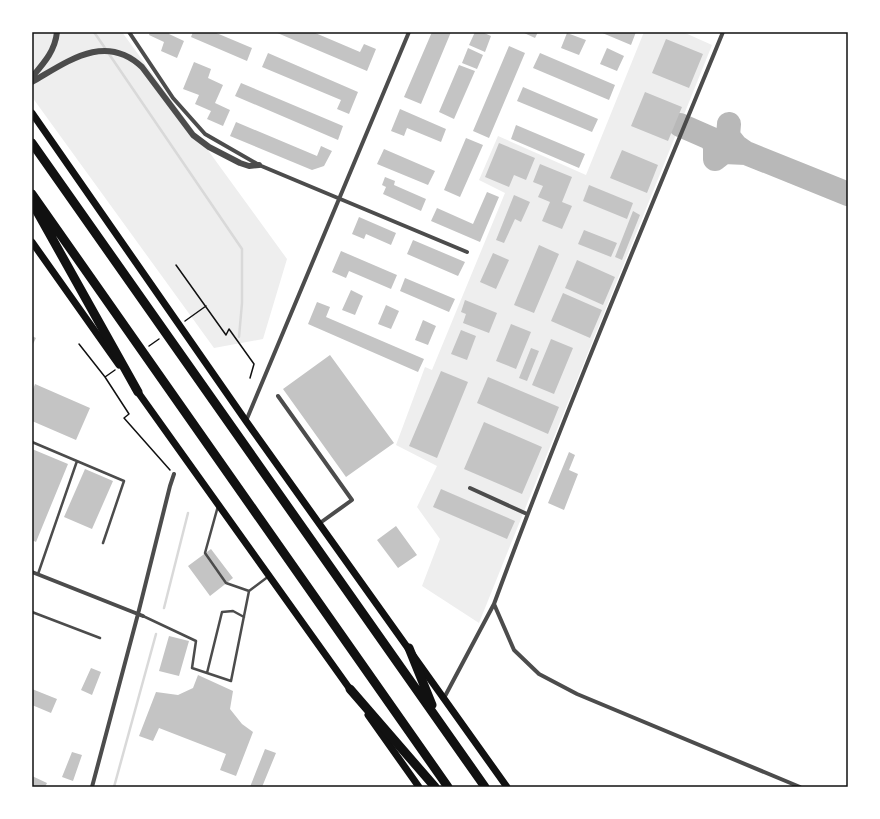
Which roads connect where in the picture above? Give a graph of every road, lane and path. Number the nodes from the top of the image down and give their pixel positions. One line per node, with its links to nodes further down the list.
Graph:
1 (56, 32): 5 (street)
2 (129, 32): 9 (street)
3 (409, 32): 11 (street)
4 (723, 32): 32 (street)
5 (32, 77)
6 (32, 82): 9 (street)
7 (32, 113): 26 (main road)
8 (32, 143): 49 (highway)
9 (258, 165): 11 (street)
10 (32, 194): 53 (highway)
11 (340, 200): 14 (street); 26 (street)
12 (32, 203): 24 (highway)
13 (32, 242): 24 (main road)
14 (467, 252)
15 (176, 265): 16 (path)
16 (206, 305): 17 (path); 23 (path)
17 (181, 323)
18 (162, 337): 20 (path)
19 (79, 344): 22 (path)
20 (149, 346)
21 (117, 368): 22 (path)
22 (105, 377): 29 (path)
23 (250, 378)
24 (138, 392): 31 (main road)
25 (278, 396): 33 (street)
26 (246, 421): 33 (main road)
27 (32, 442): 28 (lane)
28 (77, 461): 34 (lane); 36 (lane)
29 (174, 474): 41 (street)
30 (470, 488): 32 (street)
31 (218, 505): 37 (main road); 38 (lane)
32 (527, 514): 39 (street)
33 (320, 524): 45 (main road)
34 (103, 543)
35 (32, 572): 36 (street)
36 (38, 574): 41 (street)
37 (269, 576): 38 (lane); 47 (main road)
38 (249, 591): 43 (lane)
39 (494, 604): 48 (street); 56 (street)
40 (32, 612): 44 (lane)
41 (138, 614): 42 (street); 50 (street)
42 (143, 616): 46 (lane)
43 (244, 617): 46 (lane); 46 (lane)
44 (100, 638)
45 (409, 648): 48 (main road); 49 (highway)
46 (207, 673)
47 (350, 689): 51 (main road); 52 (highway)
48 (444, 698): 55 (main road)
49 (437, 719): 54 (highway)
50 (92, 787)
51 (419, 787)
52 (435, 787)
53 (448, 787)
54 (485, 787)
55 (507, 787)
56 (800, 787)

